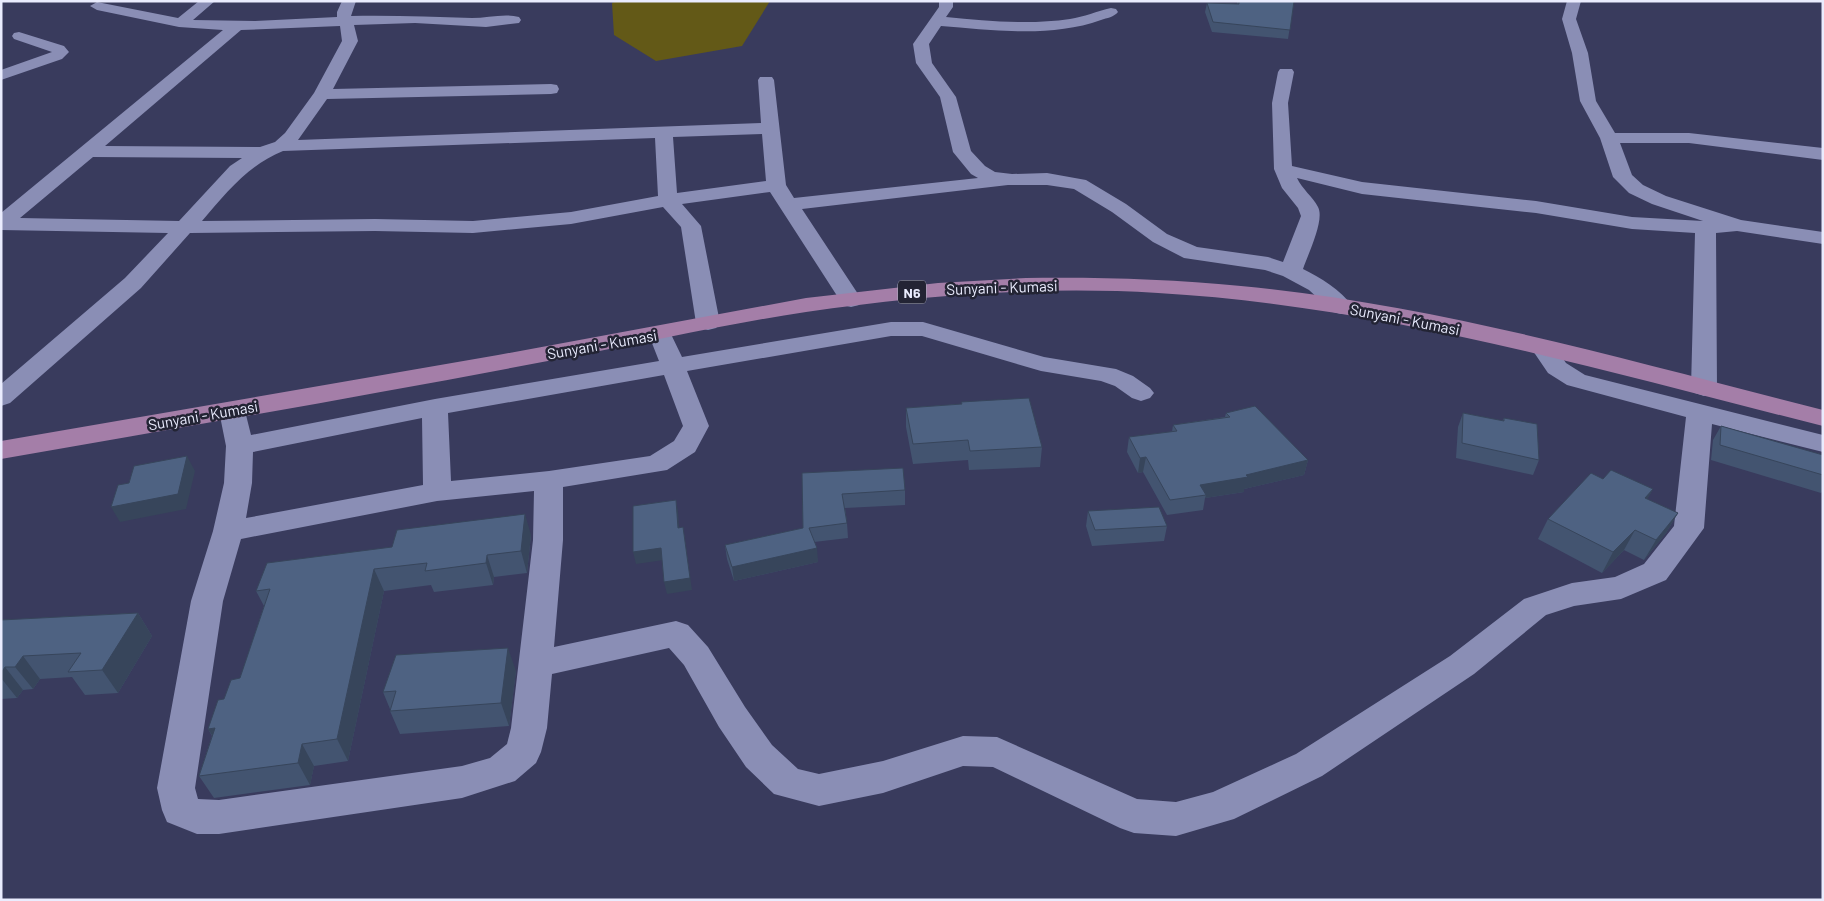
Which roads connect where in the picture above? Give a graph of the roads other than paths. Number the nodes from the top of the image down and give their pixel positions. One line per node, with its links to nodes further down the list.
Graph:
1 (208, 1): 10 (street)
2 (349, 1): 8 (street)
3 (946, 1): 9 (street)
4 (1574, 1): 20 (street)
5 (97, 6): 10 (street)
6 (1111, 12): 9 (street)
7 (514, 20): 8 (street)
8 (344, 21): 11 (street); 17 (street)
9 (936, 21): 26 (street)
10 (181, 22): 11 (street)
11 (237, 26): 22 (street)
12 (19, 36): 14 (street)
13 (1286, 72): 25 (street)
14 (1, 76)
15 (766, 80): 18 (street)
16 (551, 89): 17 (street)
17 (322, 94): 21 (street)
18 (770, 128): 19 (street); 27 (street)
19 (664, 132): 21 (street); 28 (street)
20 (1609, 138): 24 (street); 31 (street)
21 (281, 146): 23 (street)
22 (88, 151): 23 (street); 30 (street)
23 (262, 153): 32 (street)
24 (1823, 154)
25 (1283, 169): 33 (street); 35 (street)
26 (1012, 180): 29 (street); 35 (street)
27 (776, 185): 28 (street); 29 (street)
28 (668, 200): 32 (street); 38 (street)
29 (790, 204): 36 (street)
30 (2, 224): 32 (street)
31 (1737, 225): 33 (street); 34 (street)
32 (182, 227): 43 (street)
33 (1706, 227): 44 (street)
34 (1823, 238)
35 (1291, 271): 37 (street)
36 (850, 300): 37 (main road, Sunyani - Kumasi / N6); 38 (main road, Sunyani - Kumasi / N6)
37 (1341, 307): 40 (main road, Sunyani - Kumasi / N6)
38 (708, 323): 39 (main road, Sunyani - Kumasi / N6)
39 (660, 333): 41 (street); 46 (main road, Sunyani - Kumasi / N6)
40 (1543, 348): 44 (street)
41 (672, 367): 42 (street); 45 (street); 51 (street)
42 (1142, 393)
43 (1, 398)
44 (1702, 401): 47 (main road); 48 (street); 54 (street)
45 (435, 407): 49 (street); 52 (street)
46 (232, 411): 49 (street); 50 (main road, Sunyani - Kumasi / N6)
47 (1823, 418)
48 (1823, 444)
49 (240, 446): 53 (street)
50 (1, 450)
51 (549, 480): 52 (street); 54 (street)
52 (437, 492): 53 (street)
53 (228, 531): 54 (street)
54 (536, 664)

